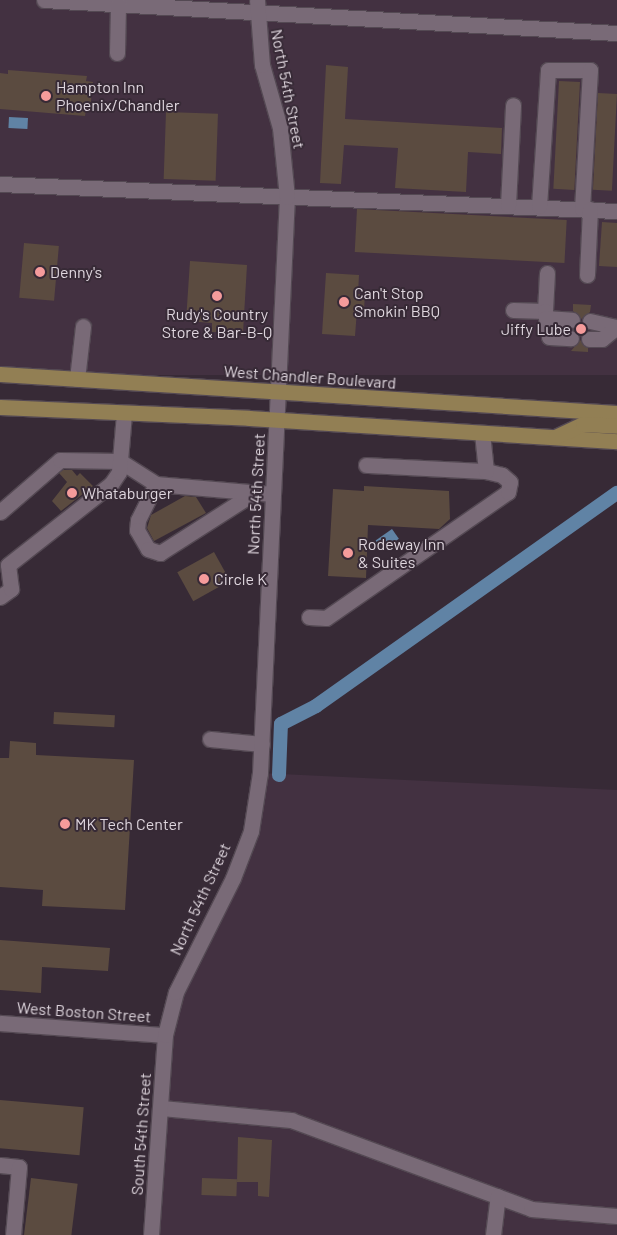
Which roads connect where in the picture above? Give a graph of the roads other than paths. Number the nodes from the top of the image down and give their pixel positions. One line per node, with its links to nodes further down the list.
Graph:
1 (44, 0): 2 (street)
2 (118, 4): 3 (street); 5 (street)
3 (257, 6): 4 (street); 8 (street, North 54th Street)
4 (617, 33)
5 (117, 53)
6 (513, 105): 9 (street)
7 (0, 184): 8 (street)
8 (287, 197): 9 (street); 23 (street, North 54th Street)
9 (508, 205): 10 (street)
10 (539, 206): 11 (street); 11 (street)
11 (586, 209): 12 (street); 14 (street)
12 (617, 210)
13 (547, 273): 16 (street)
14 (587, 275)
15 (513, 310): 16 (street)
16 (546, 319): 19 (street)
17 (83, 326): 22 (street)
18 (617, 327): 20 (street)
19 (572, 329)
20 (589, 330)
21 (0, 374): 22 (main road, West Chandler Boulevard)
22 (77, 380): 23 (main road, West Chandler Boulevard)
23 (278, 393): 25 (main road, West Chandler Boulevard); 27 (street, North 54th Street)
24 (0, 408): 26 (main road)
25 (617, 413)
26 (124, 414): 27 (main road); 32 (street)
27 (277, 420): 29 (main road); 37 (street, North 54th Street)
28 (617, 426): 30 (main road)
29 (482, 433): 30 (main road); 34 (street)
30 (554, 437): 31 (main road)
31 (617, 441)
32 (120, 461): 35 (street); 38 (street); 39 (street)
33 (366, 465): 34 (street)
34 (486, 471): 41 (street)
35 (156, 484): 36 (street); 36 (street)
36 (254, 493): 37 (street)
37 (273, 494): 43 (street, North 54th Street)
38 (0, 512)
39 (4, 559): 40 (street)
40 (0, 597)
41 (310, 617)
42 (210, 739): 43 (street)
43 (262, 744): 45 (street, North 54th Street)
44 (0, 1024): 45 (street, West Boston Street)
45 (165, 1035): 46 (street, South 54th Street)
46 (161, 1108): 48 (street); 51 (street, South 54th Street)
47 (0, 1165): 50 (street)
48 (498, 1196): 49 (street); 52 (street)
49 (617, 1216)
50 (14, 1235)
51 (151, 1235)
52 (493, 1235)

